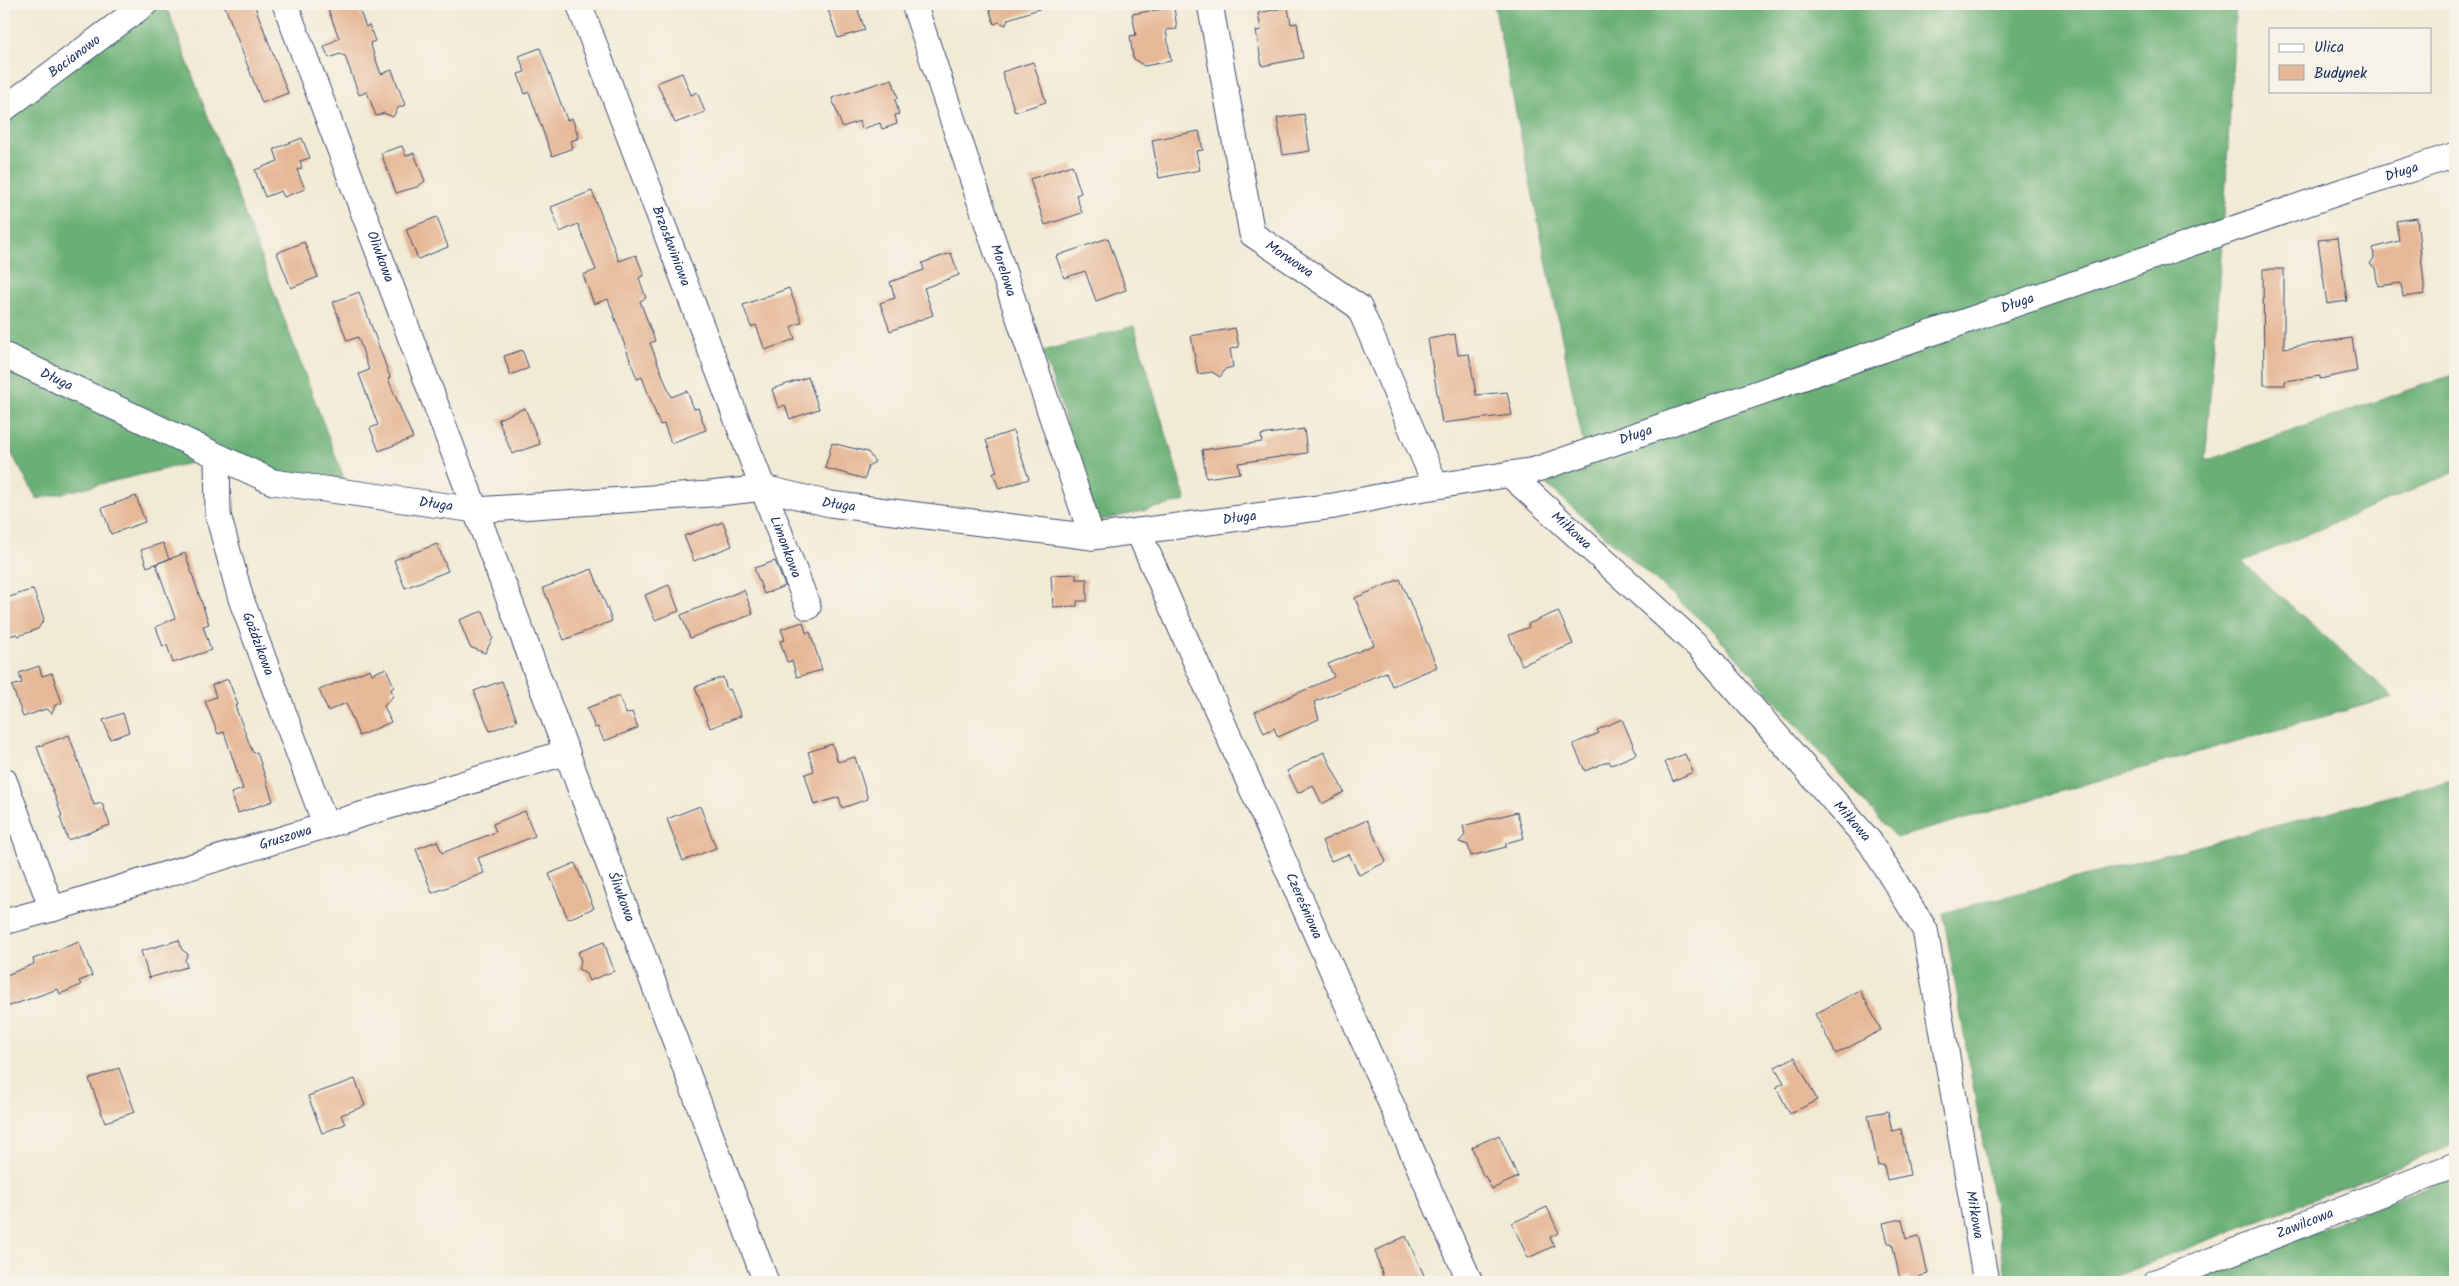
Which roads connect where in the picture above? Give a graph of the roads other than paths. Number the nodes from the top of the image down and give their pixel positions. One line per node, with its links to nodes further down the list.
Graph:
1 (145, 4): 6 (street, Bocianowo)
2 (285, 4): 13 (street, Oliwkowa)
3 (579, 4): 12 (street, Brzoskwiniowa)
4 (914, 4): 15 (street, Morelowa)
5 (1210, 4): 11 (street, Morwowa)
6 (4, 109)
7 (2455, 155): 10 (street, Długa)
8 (4, 356): 9 (street, Długa)
9 (217, 456): 13 (street, Długa); 19 (street, Goździkowa)
10 (1509, 474): 11 (street, Długa); 25 (street, Miłkowa)
11 (1436, 486): 14 (street, Długa)
12 (764, 488): 13 (street, Długa); 15 (street, Długa); 16 (street, Limonkowa)
13 (476, 510): 17 (street, Śliwkowa)
14 (1138, 531): 15 (street, Długa); 24 (street, Czereśniowa)
15 (1092, 537)
16 (808, 607)
17 (567, 752): 19 (street, Gruszowa); 23 (street, Śliwkowa)
18 (4, 780): 20 (street)
19 (326, 826): 20 (street, Gruszowa)
20 (52, 910): 21 (street, Gruszowa)
21 (4, 922)
22 (2455, 1165): 26 (street, Zawilcowa)
23 (766, 1282)
24 (1470, 1282)
25 (1986, 1282)
26 (2156, 1282)

